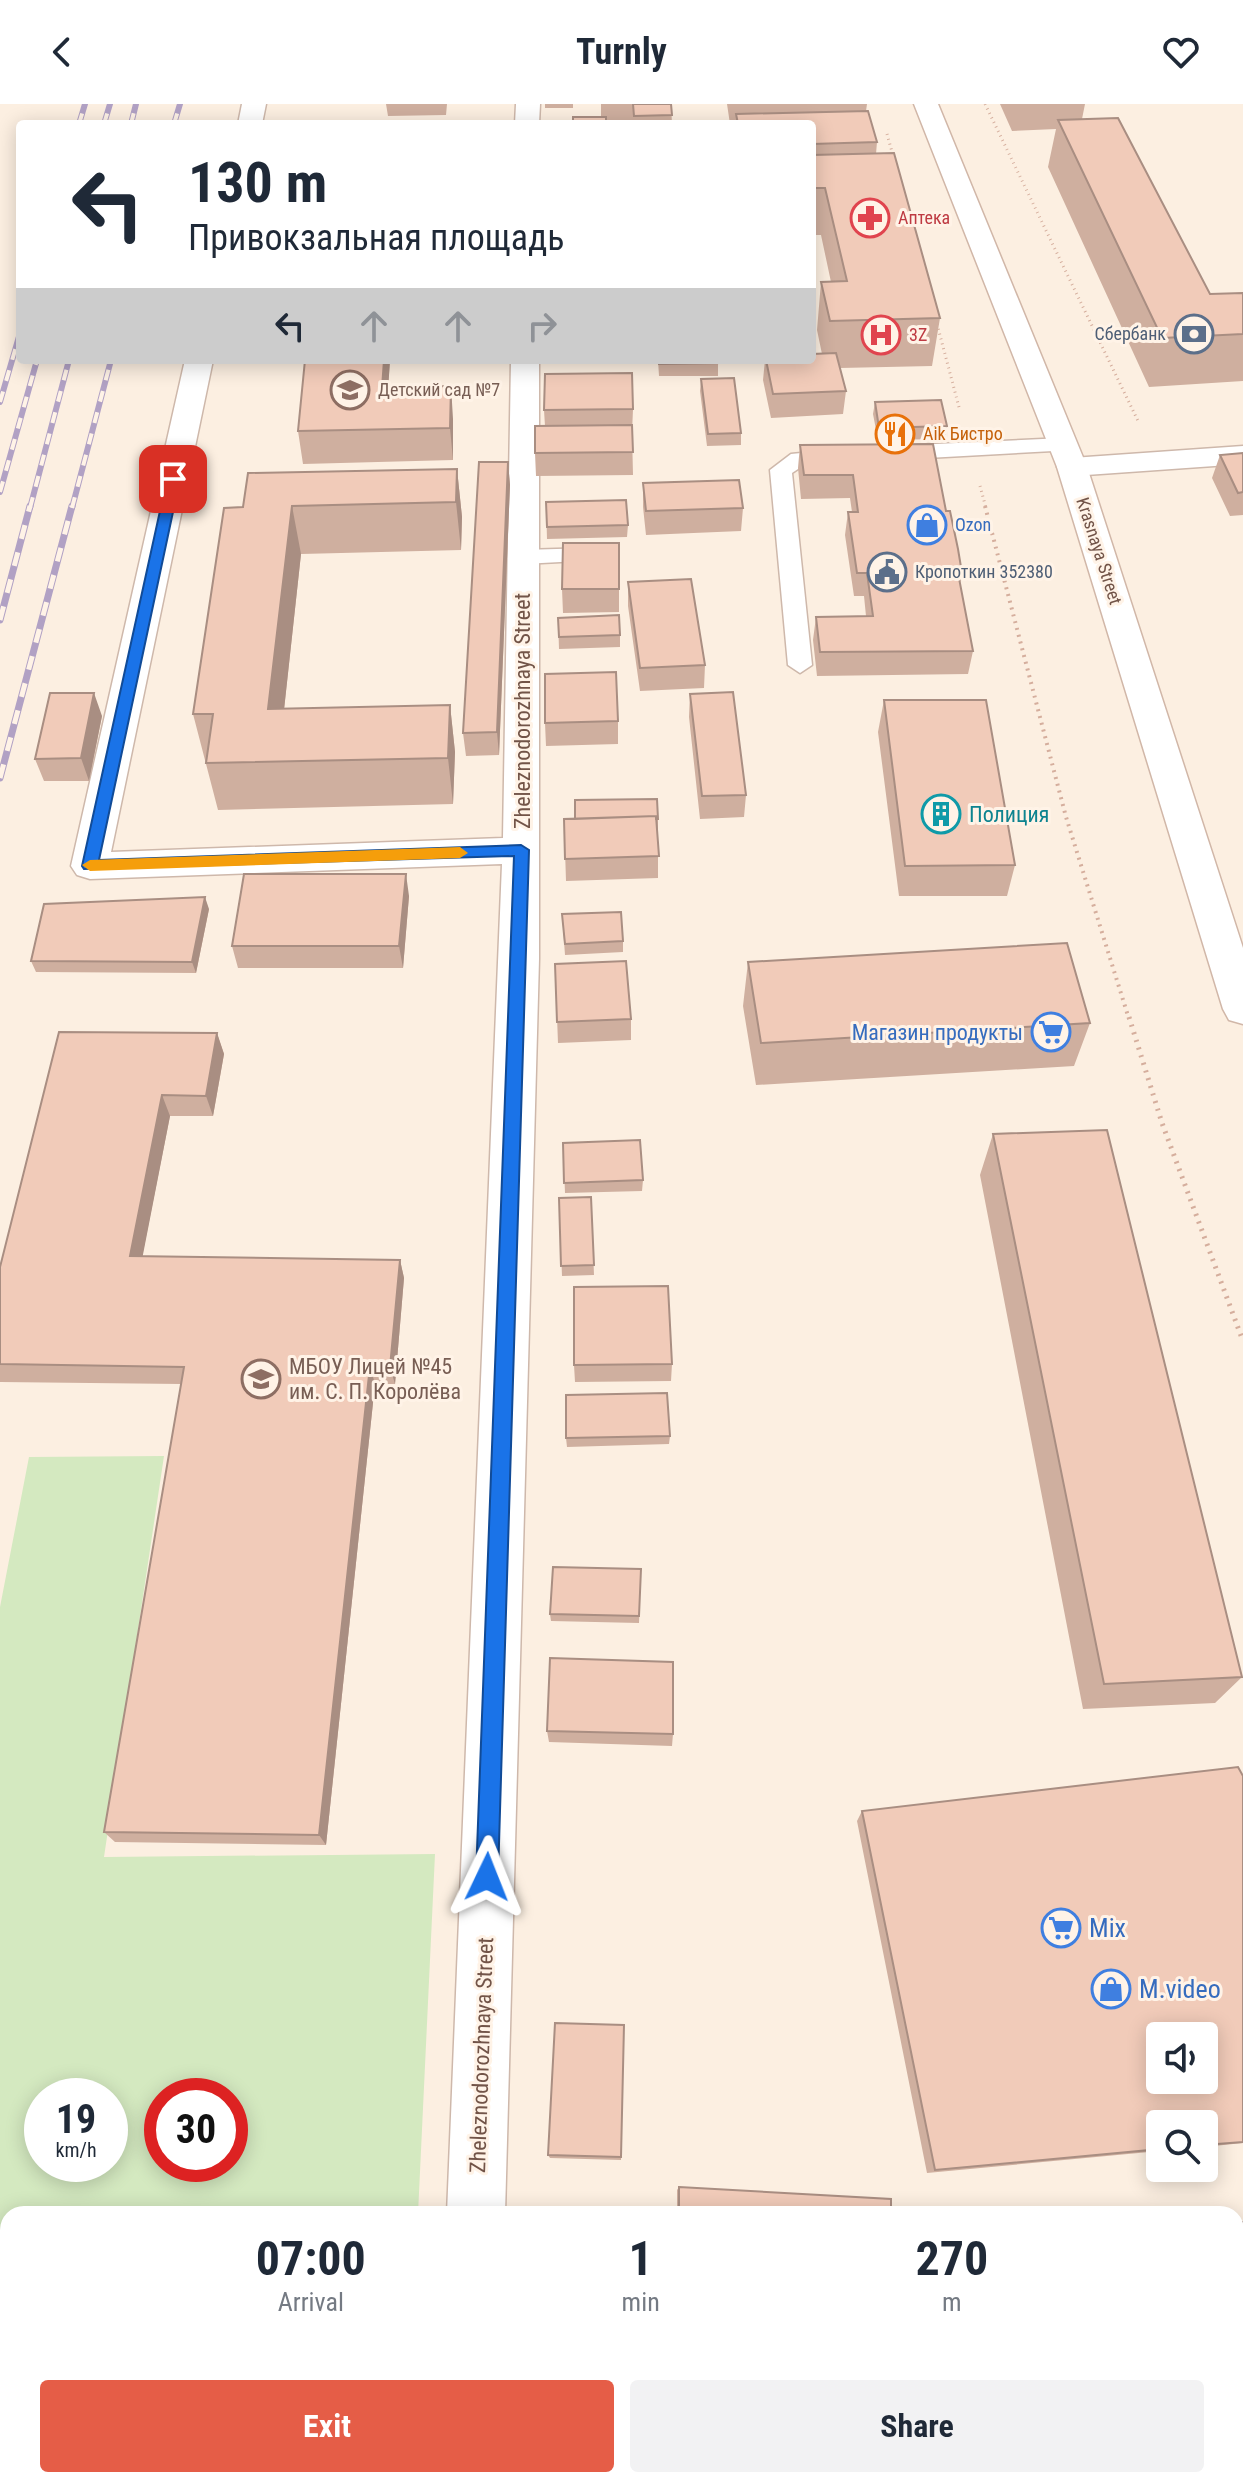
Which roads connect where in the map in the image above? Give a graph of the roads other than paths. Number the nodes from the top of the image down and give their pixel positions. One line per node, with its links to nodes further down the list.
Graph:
1 (926, 104): 5 (street, Krasnaya Street)
2 (198, 364): 9 (street)
3 (525, 364): 7 (street, Zheleznodorozhnaya Street)
4 (1243, 455): 5 (street)
5 (1068, 456): 8 (lane); 10 (street, Krasnaya Street)
6 (590, 555): 7 (lane)
7 (523, 557): 9 (street, Zheleznodorozhnaya Street)
8 (800, 665)
9 (521, 850): 11 (street, Zheleznodorozhnaya Street)
10 (1243, 1009)
11 (476, 2206)

